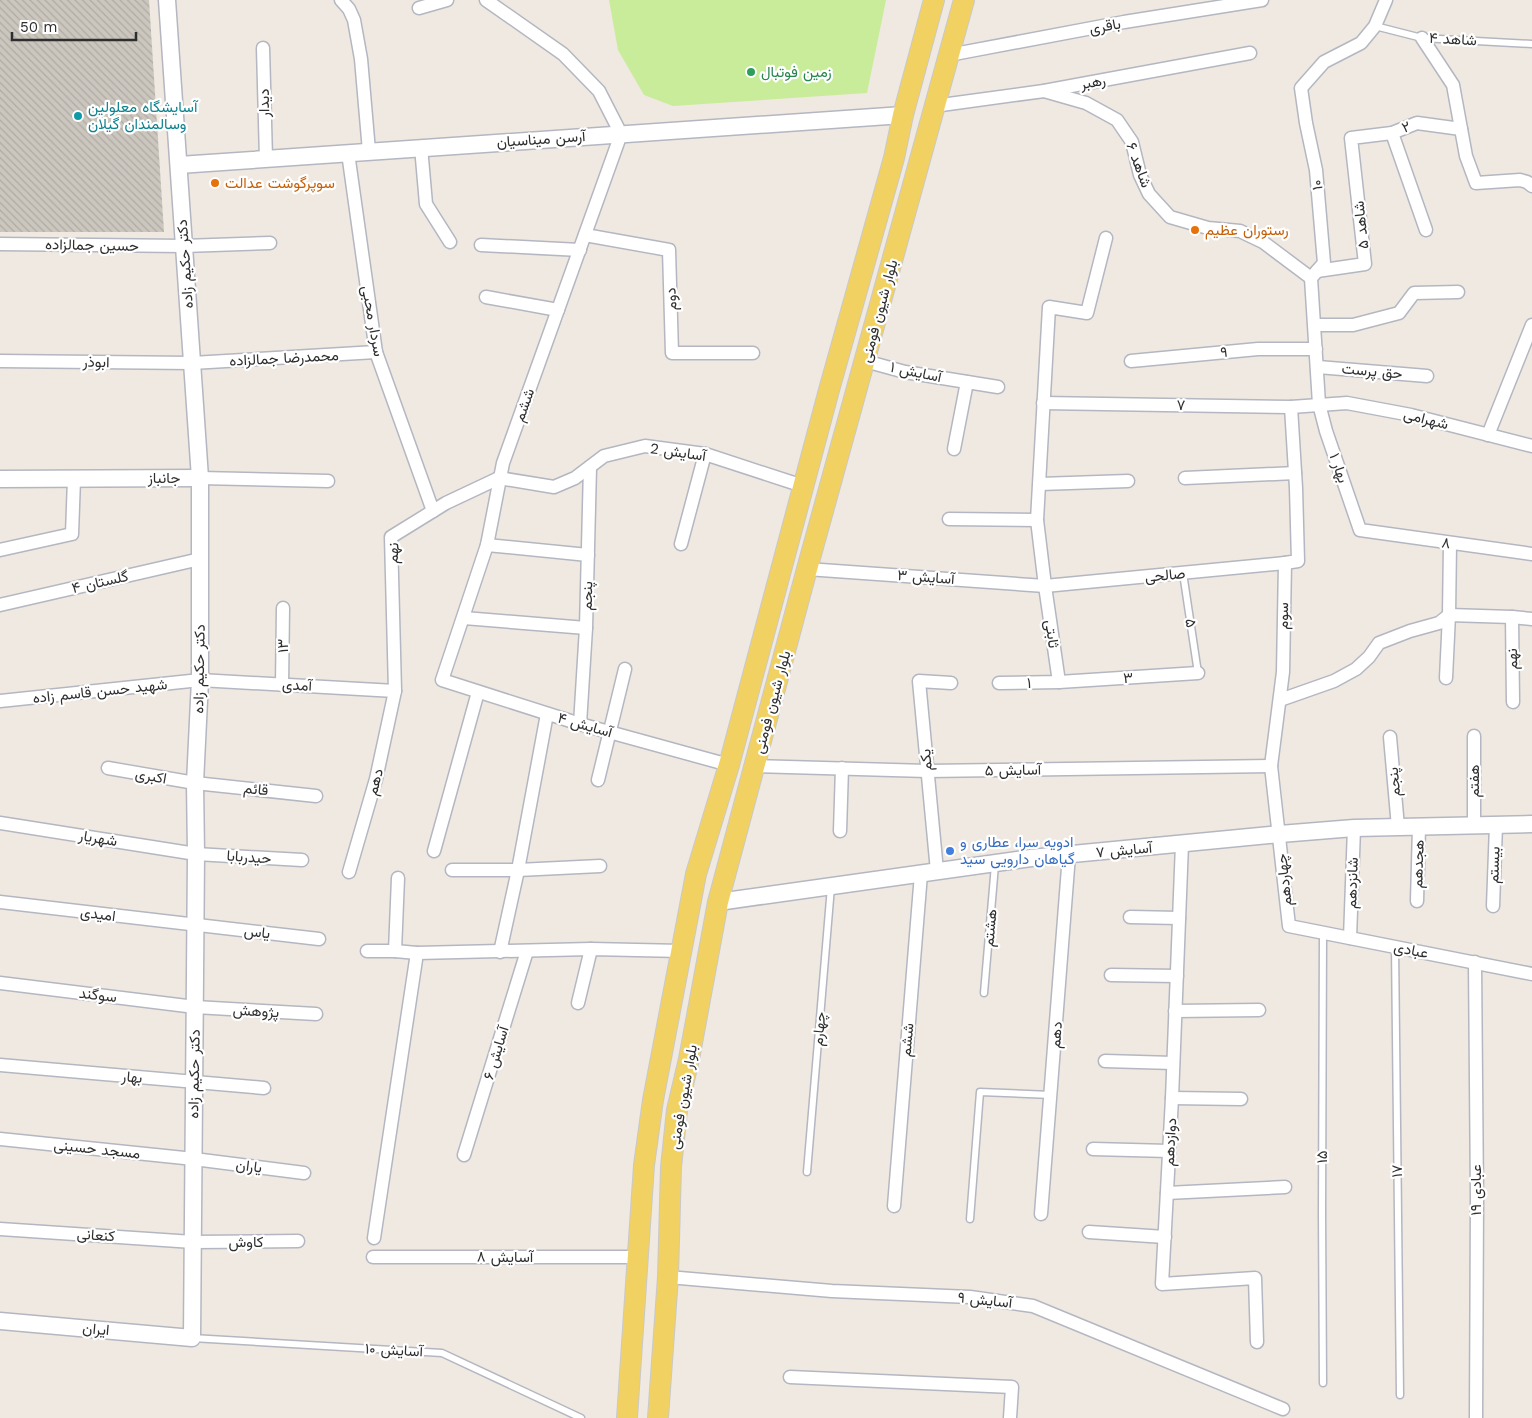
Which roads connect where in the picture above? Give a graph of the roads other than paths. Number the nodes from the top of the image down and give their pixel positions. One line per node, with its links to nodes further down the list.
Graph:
1 (167, 0): 27 (street, دکتر حکیم زاده)
2 (341, 0): 24 (street)
3 (447, 0): 9 (street)
4 (486, 0): 21 (street)
5 (934, 0): 18 (main road, بلوار شیون فومنی)
6 (964, 0): 15 (main road, بلوار شیون فومنی)
7 (1262, 0): 15 (street, باقری)
8 (1386, 0): 10 (street, ۱۰)
9 (419, 8)
10 (1375, 26): 11 (lane, شاهد ۴); 38 (street, ۱۰)
11 (1422, 38): 12 (lane, شاهد ۴); 19 (street)
12 (1532, 44)
13 (263, 48): 26 (street, دیدار)
14 (1250, 53): 16 (street, رهبر)
15 (949, 55): 17 (main road, بلوار شیون فومنی)
16 (1044, 90): 17 (street, رهبر); 38 (street, شاهد ۶)
17 (934, 106): 48 (main road, بلوار شیون فومنی)
18 (904, 115): 21 (street, آرسن میناسیان); 72 (main road, بلوار شیون فومنی)
19 (1461, 129): 20 (street, ۲); 28 (street)
20 (1392, 133): 22 (street, ۲); 29 (street)
21 (621, 134): 23 (street, آرسن میناسیان); 30 (street, ششم)
22 (1351, 138): 38 (street, شاهد ۵)
23 (421, 147): 24 (street, آرسن میناسیان); 32 (street)
24 (369, 151): 25 (street, آرسن میناسیان)
25 (348, 153): 26 (street, آرسن میناسیان); 45 (street, سردار محبی)
26 (266, 159): 27 (street, آرسن میناسیان)
27 (179, 165): 36 (street, دکتر حکیم زاده)
28 (1532, 186)
29 (1426, 230)
30 (585, 235): 37 (street, ششم); 46 (street, دوم)
31 (1106, 238): 55 (street)
32 (450, 242)
33 (270, 243): 36 (street, حسین جمالزاده)
34 (0, 244): 36 (street, حسین جمالزاده)
35 (481, 245): 37 (street)
36 (184, 246): 50 (street, دکتر حکیم زاده)
37 (580, 250): 41 (street, ششم)
38 (1314, 274): 42 (street, ۱۰)
39 (1458, 292): 42 (street)
40 (486, 297): 41 (street)
41 (558, 310): 65 (street, ششم)
42 (1315, 325): 44 (street, ۱۰)
43 (1532, 325): 58 (street)
44 (1316, 350): 49 (street, ۹); 51 (street, ۱۰)
45 (376, 352): 50 (street, محمدرضا جمالزاده); 73 (street, سردار محبی)
46 (754, 353)
47 (0, 361): 50 (street, ابوذر)
48 (865, 361): 53 (street, آسایش ۱); 85 (main road, بلوار شیون فومنی)
49 (1131, 361)
50 (192, 363): 64 (street, دکتر حکیم زاده)
51 (1318, 367): 52 (street, حق پرست); 56 (street, ۱۰)
52 (1427, 376)
53 (967, 382): 54 (street, آسایش ۱); 60 (street)
54 (998, 387)
55 (1043, 403): 57 (street, ۷); 71 (street)
56 (1319, 404): 57 (street, ۷); 58 (street, شهرامی); 76 (street, بهار ۱)
57 (1291, 407): 63 (street)
58 (1488, 435): 59 (street, شهرامی)
59 (1532, 446)
60 (954, 449)
61 (706, 454): 62 (street, آسایش 2); 72 (street, آسایش 2); 77 (street)
62 (590, 467): 65 (street, آسایش 2); 82 (street, پنجم)
63 (1295, 473): 66 (street); 84 (street)
64 (200, 478): 68 (street, جانباز); 70 (street, جانباز); 83 (street, دکتر حکیم زاده)
65 (500, 478): 73 (street, نهم); 79 (street, ششم)
66 (1185, 478)
67 (0, 479): 68 (street, جانباز)
68 (74, 479): 80 (street)
69 (1128, 481): 71 (street)
70 (328, 482)
71 (1040, 484): 75 (street)
72 (804, 486): 114 (main road, بلوار شیون فومنی)
73 (433, 511): 104 (street, نهم)
74 (949, 519): 75 (street)
75 (1037, 520): 87 (street)
76 (1360, 530): 78 (street, ۸)
77 (681, 544)
78 (1450, 544): 81 (street, ۸); 90 (street)
79 (487, 545): 82 (street); 92 (street, ششم)
80 (0, 550)
81 (1532, 554)
82 (588, 555): 94 (street, پنجم)
83 (200, 559): 88 (street, گلستان ۴); 98 (street, دکتر حکیم زاده)
84 (1285, 563): 86 (street, صالحی); 106 (street, سوم)
85 (807, 569): 87 (street, آسایش ۳); 115 (main road, بلوار شیون فومنی)
86 (1183, 573): 87 (street, صالحی); 96 (lane, ۵)
87 (1044, 586): 100 (street, ثابتی)
88 (0, 605)
89 (283, 608): 103 (street, ۱۳)
90 (1449, 615): 91 (street); 97 (street); 106 (street)
91 (1512, 617): 93 (street); 108 (street, نهم)
92 (464, 618): 94 (street); 99 (street, ششم)
93 (1532, 619)
94 (586, 628): 110 (street, پنجم)
95 (625, 669): 111 (street)
96 (1198, 673): 100 (street, ۳)
97 (1446, 678)
98 (200, 680): 103 (street, آمدی); 107 (street, شهید حسن قاسم زاده); 121 (street, دکتر حکیم زاده)
99 (442, 680): 105 (street, آسایش ۴)
100 (1059, 682): 102 (street, ۱)
101 (951, 683): 119 (street, یکم)
102 (999, 683)
103 (282, 684): 104 (street, آمدی)
104 (395, 690): 141 (street, دهم)
105 (478, 692): 109 (street, آسایش ۴); 133 (street)
106 (1280, 700): 116 (street, سوم)
107 (0, 701)
108 (1513, 702)
109 (547, 714): 110 (street, آسایش ۴); 140 (street)
110 (580, 724): 111 (street, آسایش ۴)
111 (610, 732): 114 (street, آسایش ۴); 120 (street)
112 (1474, 736): 126 (street, هفتم)
113 (1390, 737): 129 (street, پنجم)
114 (729, 765): 158 (main road, بلوار شیون فومنی)
115 (755, 766): 118 (street, آسایش ۵); 146 (main road, بلوار شیون فومنی)
116 (1271, 766): 119 (street, آسایش ۵); 131 (street, سوم)
117 (108, 768): 121 (street, اکبری)
118 (842, 768): 119 (street, آسایش ۵); 130 (street)
119 (927, 771): 142 (street, یکم)
120 (598, 780)
121 (195, 783): 122 (street, قائم); 134 (street, دکتر حکیم زاده)
122 (316, 796)
123 (0, 823): 134 (street, شهریار)
124 (1532, 824): 125 (street, آسایش ۷)
125 (1496, 825): 126 (street, آسایش ۷); 148 (street, بیستم)
126 (1474, 826): 127 (street, آسایش ۷)
127 (1419, 827): 129 (street, آسایش ۷); 147 (street, هجدهم)
128 (1354, 828): 129 (street, آسایش ۷); 131 (street, آسایش ۷); 155 (street, شانزدهم)
129 (1398, 828)
130 (840, 831)
131 (1280, 834): 132 (street, آسایش ۷); 152 (street, چهاردهم)
132 (1182, 844): 135 (street, آسایش ۷); 150 (street, دوازدهم)
133 (434, 851)
134 (196, 854): 136 (street, حیدربابا); 151 (street, دکتر حکیم زاده)
135 (1069, 855): 137 (street, آسایش ۷); 182 (street, دهم)
136 (302, 860)
137 (995, 863): 142 (street, آسایش ۷); 169 (lane, هشتم)
138 (600, 866): 140 (street)
139 (452, 870): 140 (street)
140 (518, 870): 161 (street)
141 (349, 872)
142 (929, 873): 144 (street, آسایش ۷); 194 (street, ششم)
143 (398, 878): 160 (street)
144 (831, 886): 146 (street, آسایش ۷); 190 (lane, چهارم)
145 (0, 902): 151 (street, امیدی)
146 (718, 902): 176 (main road, بلوار شیون فومنی)
147 (1417, 902)
148 (1493, 906)
149 (1130, 917): 150 (street)
150 (1179, 918): 167 (street, دوازدهم)
151 (196, 926): 154 (street, یاس); 171 (street, دکتر حکیم زاده)
152 (1289, 926): 153 (street, عبادی)
153 (1323, 932): 155 (street, عبادی); 210 (lane, ۱۵)
154 (319, 938)
155 (1350, 938): 156 (street, عبادی)
156 (1395, 946): 164 (street, عبادی); 211 (lane, ۱۷)
157 (591, 950): 158 (street); 162 (street); 170 (street)
158 (682, 950): 175 (main road, بلوار شیون فومنی)
159 (367, 951): 160 (street)
160 (395, 951): 163 (street)
161 (500, 952): 162 (street); 163 (street)
162 (527, 952): 188 (street, آسایش ۶)
163 (417, 953): 200 (street)
164 (1475, 962): 165 (street, عبادی); 217 (street, عبادی ۱۹)
165 (1532, 974)
166 (1111, 975): 167 (street)
167 (1177, 976): 173 (street, دوازدهم)
168 (0, 983): 171 (street, سوگند)
169 (984, 993)
170 (578, 1002)
171 (195, 1007): 174 (street, پژوهش); 180 (street, دکتر حکیم زاده)
172 (1259, 1010): 173 (street)
173 (1176, 1011): 178 (street, دوازدهم)
174 (316, 1014)
175 (662, 1052): 176 (main road); 204 (main road, بلوار شیون فومنی)
176 (690, 1059): 205 (main road, بلوار شیون فومنی)
177 (1105, 1061): 178 (street)
178 (1173, 1064): 183 (street, دوازدهم)
179 (0, 1065): 180 (street, بهار)
180 (194, 1083): 181 (street, بهار); 189 (street, دکتر حکیم زاده)
181 (264, 1088)
182 (1051, 1095): 195 (street, دهم); 196 (lane)
183 (1172, 1098): 184 (street); 187 (street, دوازدهم)
184 (1241, 1099)
185 (0, 1138): 189 (street, مسجد حسینی)
186 (1093, 1149): 187 (street)
187 (1169, 1151): 193 (street, دوازدهم)
188 (464, 1155)
189 (194, 1159): 191 (street, یاران); 202 (street, دکتر حکیم زاده)
190 (807, 1172)
191 (304, 1174)
192 (1285, 1187): 193 (street)
193 (1167, 1193): 199 (street, دوازدهم)
194 (894, 1206)
195 (1041, 1214)
196 (970, 1219)
197 (0, 1229): 202 (street, کنعانی)
198 (1090, 1232): 199 (street)
199 (1165, 1237): 208 (street, دوازدهم)
200 (374, 1238)
201 (298, 1241): 202 (street, کاوش)
202 (193, 1242): 207 (street, دکتر حکیم زاده)
203 (373, 1257): 204 (street, آسایش ۸)
204 (636, 1257): 214 (main road, بلوار شیون فومنی)
205 (668, 1277): 212 (street, آسایش ۹); 215 (main road, بلوار شیون فومنی)
206 (0, 1321): 207 (street, ایران)
207 (192, 1338): 213 (lane, آسایش ‍۱۰)
208 (1256, 1342)
209 (790, 1377): 216 (street)
210 (1323, 1383)
211 (1400, 1395)
212 (1283, 1409)
213 (581, 1418)
214 (627, 1418)
215 (658, 1418)
216 (1010, 1418)
217 (1476, 1418)

